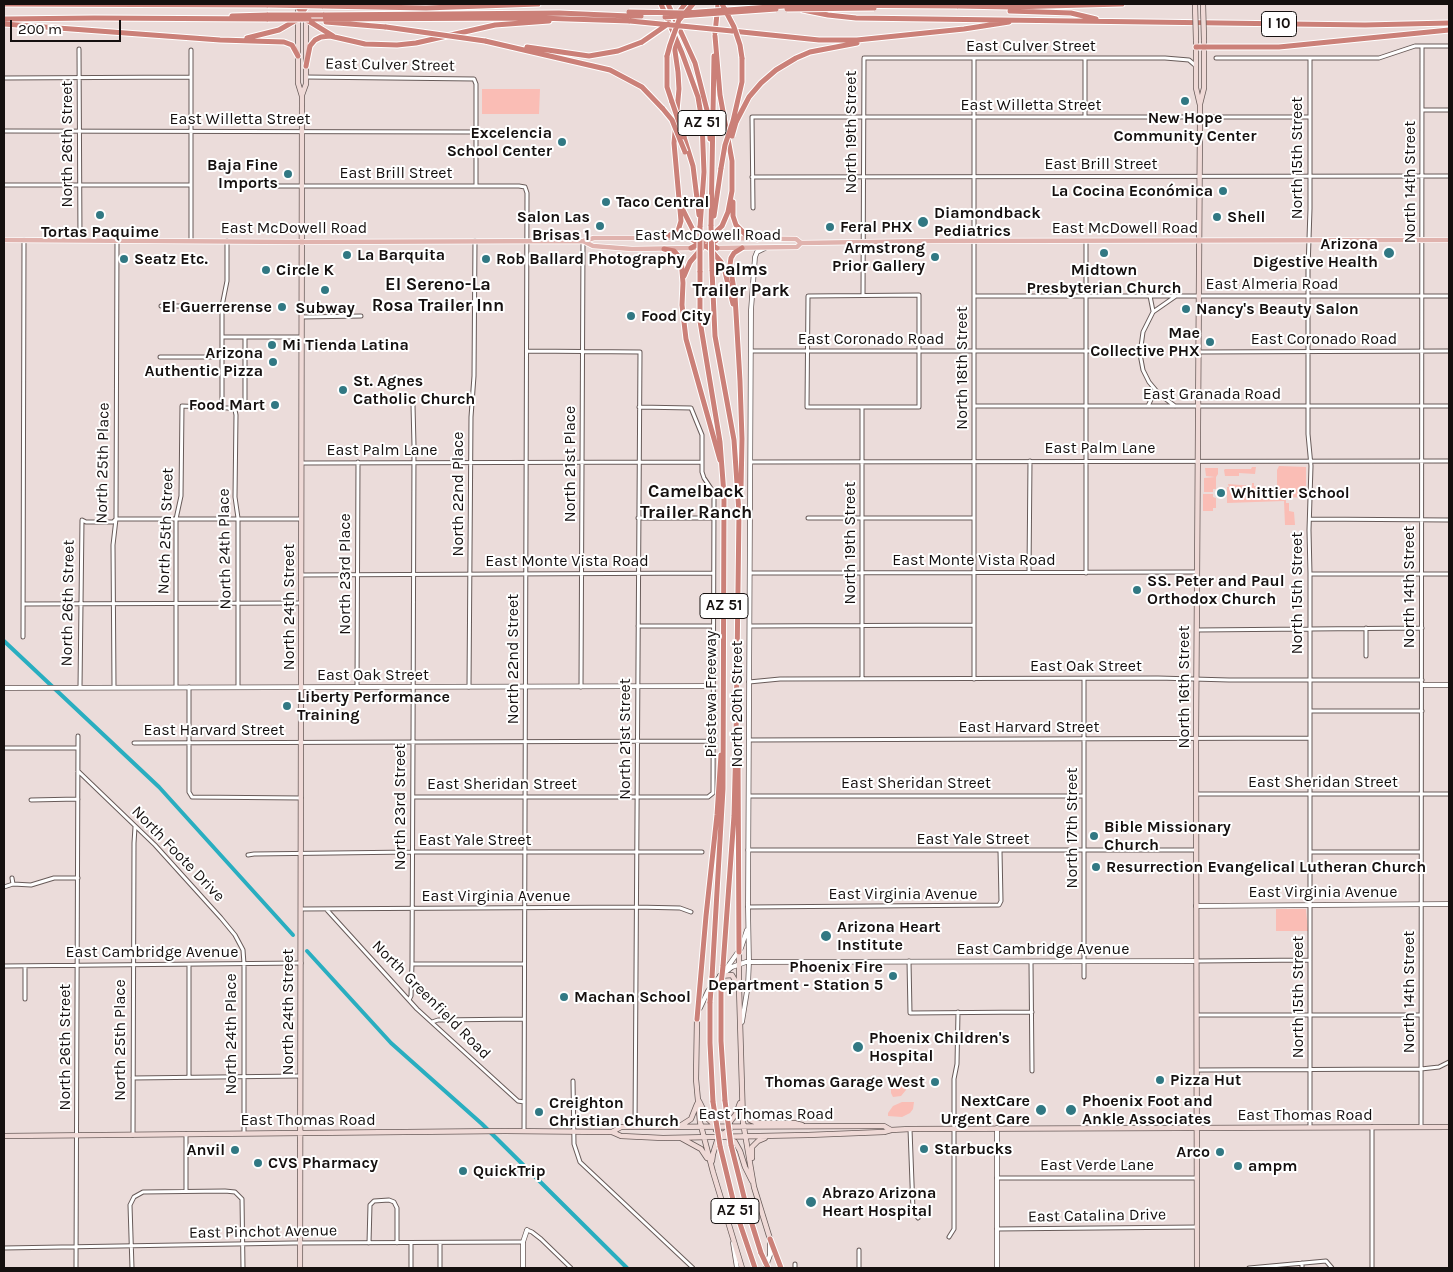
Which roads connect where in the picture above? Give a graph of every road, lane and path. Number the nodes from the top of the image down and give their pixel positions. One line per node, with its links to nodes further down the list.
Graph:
1 (4, 4): 2 (highway)
2 (268, 4): 17 (highway, bridge)
3 (292, 4): 20 (highway)
4 (312, 4): 20 (highway)
5 (335, 4): 17 (highway)
6 (538, 4): 18 (highway)
7 (662, 4): 30 (highway, Piestewa Freeway / AZ 51)
8 (668, 4): 75 (highway)
9 (685, 4): 37 (highway, bridge)
10 (693, 4): 87 (highway, bridge)
11 (718, 4): 33 (highway, Piestewa Freeway / AZ 51)
12 (722, 4): 70 (highway, bridge)
13 (786, 4): 26 (highway, I 10)
14 (1122, 4): 19 (highway)
15 (1195, 4): 40 (main road, North 16th Street, bridge)
16 (1203, 4): 41 (main road, North 16th Street, bridge)
17 (322, 6): 18 (highway)
18 (426, 8): 21 (highway)
19 (957, 8): 21 (highway, bridge); 27 (highway)
20 (302, 14): 22 (highway, bridge); 23 (highway); 31 (highway); 34 (highway); 36 (highway); 44 (main road, North 24th Street)
21 (630, 16): 23 (highway); 25 (highway); 35 (highway, bridge)
22 (268, 17): 23 (highway, bridge); 24 (highway)
23 (323, 18): 25 (highway); 37 (highway, bridge)
24 (4, 19)
25 (564, 19): 34 (highway)
26 (1024, 20): 27 (highway, I 10); 35 (highway)
27 (1108, 21): 28 (highway, I 10)
28 (1449, 23)
29 (4, 24): 36 (highway)
30 (670, 25): 88 (highway); 91 (highway, Piestewa Freeway / AZ 51)
31 (306, 26): 50 (main road, North 24th Street)
32 (1449, 30): 41 (highway)
33 (715, 36): 75 (highway, Piestewa Freeway / AZ 51); 86 (highway)
34 (336, 37): 50 (highway)
35 (882, 38): 70 (highway, bridge)
36 (236, 40): 44 (highway)
37 (485, 41): 87 (highway, bridge)
38 (1422, 46): 39 (street); 49 (street); 58 (street, North 14th Street)
39 (1449, 46)
40 (1196, 47): 41 (highway); 51 (main road, North 16th Street)
41 (1204, 47): 57 (main road, North 16th Street)
42 (79, 48): 55 (street, North 26th Street)
43 (191, 50): 52 (street)
44 (298, 56): 56 (main road, North 24th Street)
45 (864, 58): 46 (street, East Culver Street); 60 (street, North 19th Street)
46 (974, 58): 47 (street, East Culver Street); 61 (street, North 18th Street)
47 (1085, 58): 51 (street, East Culver Street); 62 (street)
48 (1216, 58): 49 (street)
49 (1310, 58): 64 (street, North 15th Street)
50 (306, 66): 53 (main road, North 24th Street)
51 (1196, 67): 57 (main road, North 16th Street)
52 (191, 77): 55 (street); 68 (street)
53 (306, 77): 56 (main road, North 24th Street); 69 (street, East Culver Street)
54 (4, 78): 55 (street)
55 (79, 78): 67 (street, North 26th Street)
56 (302, 96): 66 (main road, North 24th Street)
57 (1200, 105): 63 (main road, North 16th Street)
58 (1423, 110): 59 (street); 73 (street, North 14th Street)
59 (1449, 110)
60 (863, 117): 61 (street, East Willetta Street); 76 (street, East Willetta Street); 77 (street, North 19th Street)
61 (974, 117): 62 (street, East Willetta Street); 71 (street, North 18th Street)
62 (1084, 117): 63 (street, East Willetta Street)
63 (1200, 117): 64 (street, East Willetta Street); 78 (main road, North 16th Street)
64 (1310, 117): 72 (street, North 15th Street)
65 (4, 131): 67 (street, East Willetta Street)
66 (302, 131): 68 (street, East Willetta Street); 69 (street, East Willetta Street); 83 (main road, North 24th Street)
67 (80, 132): 68 (street, East Willetta Street); 81 (street, North 26th Street)
68 (191, 132): 80 (street)
69 (476, 132): 84 (street)
70 (722, 168): 90 (highway)
71 (974, 176): 77 (street, East Brill Street); 78 (street, East Brill Street); 109 (street, North 18th Street)
72 (1310, 176): 73 (street, East Brill Street); 78 (street, East Brill Street); 111 (street, North 15th Street)
73 (1422, 176): 74 (street, East Brill Street); 102 (street, North 14th Street)
74 (1449, 176)
75 (712, 177): 90 (highway, Piestewa Freeway / AZ 51)
76 (752, 177): 77 (street, East Brill Street); 89 (street)
77 (863, 177): 108 (street, North 19th Street)
78 (1199, 177): 110 (main road, North 16th Street)
79 (4, 185): 81 (street)
80 (191, 185): 81 (street); 104 (street)
81 (79, 186): 98 (street, North 26th Street)
82 (266, 186): 83 (street, East Brill Street)
83 (301, 186): 84 (street, East Brill Street); 112 (main road, North 24th Street)
84 (476, 186): 85 (street, East Brill Street)
85 (525, 187): 100 (street, North 22nd Street)
86 (732, 191): 95 (highway); 114 (highway)
87 (696, 193): 91 (highway)
88 (680, 203): 92 (highway); 114 (highway)
89 (753, 208)
90 (711, 226): 185 (highway, Piestewa Freeway / AZ 51, bridge)
91 (700, 227): 184 (highway, Piestewa Freeway / AZ 51, bridge)
92 (664, 238): 93 (main road, East McDowell Road); 107 (main road, East McDowell Road)
93 (689, 238): 114 (highway)
94 (720, 238): 95 (main road, East McDowell Road); 114 (highway)
95 (757, 238): 113 (main road, East McDowell Road)
96 (4, 240): 97 (main road, East McDowell Road)
97 (24, 240): 98 (main road, East McDowell Road); 219 (street)
98 (80, 240): 99 (main road, East McDowell Road)
99 (117, 240): 104 (main road, East McDowell Road); 195 (street, North 25th Place)
100 (528, 240): 106 (main road, East McDowell Road); 107 (main road, East McDowell Road); 139 (street, North 22nd Street)
101 (1086, 240): 109 (main road, East McDowell Road); 110 (main road, East McDowell Road); 123 (street)
102 (1422, 240): 103 (main road, East McDowell Road); 111 (main road, East McDowell Road); 127 (street, North 14th Street)
103 (1449, 240)
104 (191, 241): 105 (main road, East McDowell Road)
105 (227, 241): 112 (main road, East McDowell Road); 131 (street)
106 (475, 241): 112 (main road, East McDowell Road); 177 (street, North 22nd Place)
107 (583, 241): 115 (main road, East McDowell Road); 148 (street, North 21st Place)
108 (863, 241): 109 (main road, East McDowell Road); 113 (main road, East McDowell Road); 121 (street, North 19th Street)
109 (975, 241): 122 (street, North 18th Street)
110 (1199, 241): 111 (main road, East McDowell Road); 126 (main road, North 16th Street)
111 (1310, 241): 129 (street, North 15th Street)
112 (301, 242): 135 (main road, North 24th Street)
113 (802, 242): 119 (main road, East McDowell Road)
114 (705, 243): 116 (highway); 117 (highway); 120 (highway); 132 (highway)
115 (664, 248): 116 (main road, East McDowell Road); 120 (highway)
116 (691, 248)
117 (717, 248): 118 (main road, East McDowell Road)
118 (742, 248): 119 (main road, East McDowell Road); 132 (highway)
119 (764, 248): 140 (street, North 20th Street)
120 (683, 283): 184 (highway)
121 (863, 295): 141 (street); 142 (street)
122 (975, 296): 123 (street, East Almeria Road); 143 (street, North 18th Street)
123 (1086, 296): 124 (street, East Almeria Road); 144 (street)
124 (1150, 296): 125 (street, East Almeria Road); 133 (street)
125 (1176, 296): 126 (street, East Almeria Road); 133 (street)
126 (1198, 296): 129 (street, East Almeria Road); 149 (main road, North 16th Street)
127 (1422, 296): 128 (street, East Almeria Road); 129 (street, East Almeria Road); 146 (street, North 14th Street)
128 (1449, 296)
129 (1308, 297): 150 (street, North 15th Street)
130 (161, 306): 131 (street)
131 (222, 306): 136 (street)
132 (734, 309): 185 (highway)
133 (1153, 312): 145 (street)
134 (361, 316): 135 (street)
135 (301, 317): 138 (main road, North 24th Street)
136 (222, 337): 137 (street); 152 (street)
137 (245, 337): 138 (street); 155 (street)
138 (301, 337): 182 (main road, North 24th Street)
139 (527, 351): 148 (street); 178 (street, North 22nd Street)
140 (751, 351): 141 (street, East Coronado Road); 181 (street, North 20th Street)
141 (807, 351): 142 (street, East Coronado Road); 166 (street)
142 (918, 351): 143 (street, East Coronado Road); 166 (street)
143 (974, 351): 144 (street, East Coronado Road); 156 (street, North 18th Street)
144 (1086, 351): 145 (street, East Coronado Road); 157 (street)
145 (1140, 351): 153 (street)
146 (1422, 351): 147 (street, East Coronado Road); 150 (street, East Coronado Road); 162 (street, North 14th Street)
147 (1449, 351)
148 (584, 352): 165 (street, North 21st Street); 183 (street, North 21st Place)
149 (1198, 352): 150 (street, East Coronado Road); 160 (main road, North 16th Street)
150 (1308, 352): 161 (street, North 15th Street)
151 (160, 357): 152 (street)
152 (222, 357): 164 (street)
153 (1155, 391): 158 (street); 159 (street)
154 (412, 404): 176 (street, North 23rd Street)
155 (245, 405)
156 (974, 406): 157 (street, East Granada Road); 168 (street, North 18th Street)
157 (1086, 406): 158 (street, East Granada Road); 170 (street)
158 (1148, 406): 159 (street, East Granada Road)
159 (1176, 406): 160 (street, East Granada Road)
160 (1198, 406): 161 (street, East Granada Road); 171 (main road, North 16th Street)
161 (1308, 406): 162 (street, East Granada Road); 172 (street, North 15th Street)
162 (1422, 406): 163 (street, East Granada Road); 173 (street, North 14th Street)
163 (1449, 406)
164 (222, 407): 186 (street, North 24th Place); 192 (street, North 25th Street)
165 (639, 407): 179 (street, North 21st Street); 180 (street)
166 (862, 407): 167 (street, North 19th Street)
167 (863, 461): 168 (street, East Palm Lane); 181 (street, East Palm Lane); 190 (street, North 19th Street)
168 (974, 461): 169 (street, East Palm Lane); 191 (street, North 18th Street)
169 (1030, 461): 170 (street, East Palm Lane); 200 (street)
170 (1086, 461): 171 (street, East Palm Lane); 203 (street)
171 (1198, 461): 172 (street, East Palm Lane); 201 (main road, North 16th Street)
172 (1310, 461): 173 (street, East Palm Lane); 194 (street, North 15th Street)
173 (1422, 461): 174 (street, East Palm Lane); 196 (street, North 14th Street)
174 (1449, 461)
175 (358, 462): 176 (street, East Palm Lane); 182 (street, East Palm Lane); 214 (street, North 23rd Place)
176 (414, 462): 177 (street, East Palm Lane); 204 (street, North 23rd Street)
177 (471, 462): 178 (street, East Palm Lane); 205 (street, North 22nd Place)
178 (526, 462): 183 (street, East Palm Lane); 206 (street, North 22nd Street)
179 (638, 462): 180 (street, East Palm Lane); 183 (street, East Palm Lane); 187 (street, North 21st Street)
180 (702, 462): 188 (street)
181 (751, 462): 202 (street, North 20th Street)
182 (302, 463): 193 (main road, North 24th Street)
183 (582, 463): 207 (street, North 21st Place)
184 (723, 475): 257 (highway, Piestewa Freeway / AZ 51)
185 (739, 513): 258 (highway, Piestewa Freeway / AZ 51)
186 (238, 518): 192 (street); 193 (street); 218 (street, North 24th Place)
187 (638, 518): 188 (street); 208 (street, North 21st Street)
188 (713, 518): 209 (street)
189 (808, 518): 190 (street)
190 (862, 518): 191 (street); 198 (street, North 19th Street)
191 (974, 518): 199 (street, North 18th Street)
192 (176, 519): 195 (street); 217 (street, North 25th Street)
193 (302, 519): 213 (main road, North 24th Street)
194 (1310, 519): 196 (street); 210 (street, North 15th Street)
195 (116, 520): 216 (street, North 25th Place); 220 (street, North 26th Street)
196 (1422, 520): 197 (street); 211 (street, North 14th Street)
197 (1449, 520)
198 (862, 572): 199 (street, East Monte Vista Road); 202 (street, East Monte Vista Road); 225 (street, North 19th Street)
199 (974, 572): 200 (street, East Monte Vista Road); 221 (street, North 18th Street)
200 (1029, 572): 203 (street, East Monte Vista Road)
201 (1198, 572): 203 (street, East Monte Vista Road); 229 (main road, North 16th Street)
202 (750, 573): 224 (street, North 20th Street)
203 (1086, 573)
204 (414, 574): 205 (street, East Monte Vista Road); 214 (street, East Monte Vista Road); 253 (street, North 23rd Street)
205 (470, 574): 206 (street, East Monte Vista Road); 249 (street, North 22nd Place)
206 (526, 574): 207 (street, East Monte Vista Road); 250 (street, North 22nd Street)
207 (582, 574): 208 (street, East Monte Vista Road); 251 (street, North 21st Place)
208 (638, 574): 209 (street, East Monte Vista Road); 222 (street, North 21st Street)
209 (713, 574): 223 (street)
210 (1310, 574): 211 (street); 228 (street, North 15th Street)
211 (1422, 574): 212 (street); 227 (street, North 14th Street)
212 (1449, 574)
213 (301, 575): 214 (street, East Monte Vista Road); 215 (main road, North 24th Street)
214 (357, 575): 240 (street, North 23rd Place)
215 (301, 602): 218 (street); 248 (main road, North 24th Street)
216 (113, 603): 217 (street); 220 (street); 244 (street, North 25th Place)
217 (176, 603): 218 (street); 245 (street, North 25th Street)
218 (239, 603): 247 (street, North 24th Place)
219 (23, 604): 220 (street); 230 (street)
220 (81, 604): 243 (street, North 26th Street)
221 (974, 625): 225 (street); 232 (street, North 18th Street)
222 (638, 626): 223 (street); 241 (street, North 21st Street)
223 (713, 626): 242 (street)
224 (750, 626): 225 (street); 237 (street, North 20th Street)
225 (862, 626): 233 (street, North 19th Street)
226 (1366, 628): 227 (street); 228 (street); 231 (street)
227 (1422, 628): 238 (street, North 14th Street)
228 (1310, 629): 229 (street); 236 (street, North 15th Street)
229 (1197, 630): 235 (main road, North 16th Street)
230 (23, 637)
231 (1366, 656)
232 (974, 678): 233 (street, East Oak Street); 234 (street, East Oak Street)
233 (862, 679): 237 (street, East Oak Street)
234 (1084, 679): 235 (street, East Oak Street); 261 (street, North 17th Street)
235 (1197, 679): 236 (street, East Oak Street); 259 (main road, North 16th Street)
236 (1310, 680): 238 (street, East Oak Street); 254 (street, North 15th Street)
237 (750, 682): 263 (street, North 20th Street)
238 (1422, 683): 239 (street, East Oak Street); 255 (street, North 14th Street)
239 (1449, 685)
240 (357, 686): 248 (street, East Oak Street); 253 (street, East Oak Street)
241 (637, 686): 242 (street, East Oak Street); 251 (street, East Oak Street); 262 (street, North 21st Street)
242 (713, 686): 265 (street)
243 (80, 687): 244 (street, East Oak Street); 252 (street, East Oak Street)
244 (114, 687): 245 (street, East Oak Street)
245 (176, 687): 246 (street, East Oak Street)
246 (189, 687): 247 (street, East Oak Street); 269 (street)
247 (238, 687): 248 (street, East Oak Street)
248 (301, 687): 266 (main road, North 24th Street)
249 (469, 687): 250 (street, East Oak Street); 253 (street, East Oak Street)
250 (525, 687): 251 (street, East Oak Street); 264 (street, North 22nd Street)
251 (581, 687)
252 (4, 688)
253 (413, 688): 267 (street, North 23rd Street)
254 (1310, 711): 255 (street); 260 (street, North 15th Street)
255 (1422, 711): 275 (street, North 14th Street)
256 (78, 736): 271 (street, North 26th Street)
257 (723, 738): 344 (highway); 423 (highway, Piestewa Freeway / AZ 51, bridge)
258 (736, 738): 316 (highway); 424 (highway, Piestewa Freeway / AZ 51, bridge)
259 (1196, 738): 260 (street, East Harvard Street); 261 (street, East Harvard Street); 273 (main road, North 16th Street)
260 (1310, 738): 274 (street, North 15th Street)
261 (1084, 739): 263 (street, East Harvard Street); 279 (street, North 17th Street)
262 (637, 740): 264 (street, East Harvard Street); 265 (street, East Harvard Street); 277 (street, North 21st Street)
263 (749, 740): 278 (street, North 20th Street)
264 (525, 741): 267 (street, East Harvard Street); 281 (street, North 22nd Street)
265 (714, 741): 277 (street, East Sheridan Street)
266 (301, 742): 267 (street, East Harvard Street); 269 (street, East Harvard Street); 282 (main road, North 24th Street)
267 (413, 742): 280 (street, North 23rd Street)
268 (134, 743): 269 (street, East Harvard Street)
269 (189, 743): 282 (street)
270 (4, 748): 271 (street)
271 (78, 748): 272 (street, North 26th Street)
272 (78, 771): 283 (street, North 26th Street); 285 (street, North Foote Drive)
273 (1197, 794): 274 (street, East Sheridan Street); 287 (main road, North 16th Street)
274 (1310, 794): 275 (street, East Sheridan Street); 294 (street, North 15th Street)
275 (1422, 794): 276 (street, East Sheridan Street); 295 (street, North 14th Street)
276 (1449, 794)
277 (637, 796): 281 (street, East Sheridan Street); 292 (street, North 21st Street)
278 (749, 796): 279 (street, East Sheridan Street); 286 (street, North 20th Street)
279 (1084, 796): 289 (street, North 17th Street)
280 (412, 797): 281 (street, East Sheridan Street); 290 (street, North 23rd Street)
281 (525, 797): 291 (street, North 22nd Street)
282 (301, 798): 296 (main road, North 24th Street)
283 (78, 799): 284 (street); 299 (street, North 26th Street)
284 (30, 800)
285 (135, 826): 324 (street, North Foote Drive); 329 (street, North 25th Place)
286 (748, 850): 288 (street, East Yale Street); 308 (street, North 20th Street)
287 (1197, 850): 289 (street, East Yale Street); 307 (main road, North 16th Street)
288 (1000, 851): 289 (street, East Yale Street); 308 (street, East Virginia Avenue)
289 (1084, 851): 322 (street, North 17th Street)
290 (412, 852): 291 (street, East Yale Street); 296 (street, East Yale Street); 309 (street, North 23rd Street)
291 (524, 852): 292 (street, East Yale Street); 310 (street, North 22nd Street)
292 (636, 852): 293 (street, East Yale Street); 311 (street, North 21st Street)
293 (702, 852)
294 (1310, 852): 295 (street); 306 (street, North 15th Street)
295 (1422, 852): 304 (street, North 14th Street)
296 (301, 853): 297 (street, East Yale Street); 312 (main road, North 24th Street)
297 (248, 855)
298 (12, 878): 300 (street)
299 (78, 878): 301 (street); 328 (street, North 26th Street)
300 (13, 884): 301 (street); 302 (street)
301 (35, 885): 303 (street)
302 (4, 886)
303 (36, 889)
304 (1421, 904): 305 (street, East Virginia Avenue); 306 (street, East Virginia Avenue); 342 (street, North 14th Street)
305 (1449, 904)
306 (1310, 905): 307 (street, East Virginia Avenue); 317 (street, North 15th Street)
307 (1196, 906): 319 (main road, North 16th Street)
308 (748, 907): 315 (street, North 20th Street)
309 (412, 908): 310 (street, East Virginia Avenue); 313 (street, East Virginia Avenue); 325 (street, North 23rd Street)
310 (524, 908): 311 (street, East Virginia Avenue); 326 (street, North 22nd Street)
311 (636, 908): 314 (street, East Virginia Avenue); 361 (street, North 21st Street)
312 (301, 909): 313 (street, East Virginia Avenue); 323 (main road, North 24th Street)
313 (327, 909): 337 (street, North Greenfield Road)
314 (691, 912)
315 (748, 925): 316 (street, North 20th Street); 320 (street, North 20th Street)
316 (739, 952): 320 (street); 327 (main road, North 20th Street); 333 (street, North 20th Street)
317 (1310, 960): 319 (street, East Cambridge Avenue); 340 (street, North 15th Street)
318 (909, 961): 320 (street, East Cambridge Avenue); 321 (street, East Cambridge Avenue); 338 (street)
319 (1196, 961): 322 (street, East Cambridge Avenue); 341 (main road, North 16th Street)
320 (749, 962): 327 (street, East Cambridge Avenue); 346 (street, North 20th Street)
321 (1032, 962): 322 (street, East Cambridge Avenue); 339 (street)
322 (1084, 962): 334 (street, North 17th Street)
323 (300, 963): 324 (street, East Cambridge Avenue); 352 (main road, North 24th Street)
324 (244, 964): 330 (street, East Cambridge Avenue); 354 (street, North 24th Place)
325 (412, 964): 326 (street); 337 (street, North 23rd Street)
326 (524, 964): 343 (street, North 22nd Street)
327 (739, 964): 333 (street, East Cambridge Avenue); 335 (main road, North 20th Street)
328 (78, 965): 329 (street, East Cambridge Avenue); 332 (street, East Cambridge Avenue); 381 (street, North 26th Street)
329 (133, 965): 330 (street, East Cambridge Avenue); 355 (street, North 25th Place)
330 (189, 965): 353 (street)
331 (4, 966): 332 (street, East Cambridge Avenue)
332 (25, 966): 336 (street)
333 (720, 976): 335 (main road); 344 (street, North 20th Street)
334 (1084, 976)
335 (739, 987): 346 (main road, North 20th Street)
336 (25, 999)
337 (409, 1000): 345 (street, North Greenfield Road)
338 (958, 1012): 339 (street); 372 (street)
339 (1032, 1012): 351 (street)
340 (1310, 1014): 341 (street); 342 (street); 348 (street, North 15th Street)
341 (1197, 1015): 350 (main road, North 16th Street)
342 (1421, 1015): 349 (street, North 14th Street)
343 (524, 1019): 345 (street); 359 (street, North 22nd Street)
344 (697, 1019): 358 (main road, North 20th Street)
345 (432, 1022): 359 (street, North Greenfield Road)
346 (740, 1028): 357 (main road, North 20th Street)
347 (1449, 1062): 349 (street)
348 (1311, 1069): 349 (street); 350 (street); 366 (street, North 15th Street)
349 (1421, 1069): 368 (street, North 14th Street)
350 (1196, 1070): 365 (main road, North 16th Street)
351 (1032, 1072)
352 (300, 1076): 354 (street); 379 (main road, North 24th Street)
353 (189, 1077): 354 (street); 355 (street)
354 (244, 1077): 378 (street, North 24th Place)
355 (133, 1078): 382 (street, North 25th Place)
356 (573, 1081): 375 (street)
357 (742, 1094): 360 (main road); 364 (main road, North 20th Street); 377 (main road)
358 (698, 1100): 362 (main road); 363 (main road, North 20th Street); 377 (main road)
359 (524, 1102): 374 (street, North 22nd Street)
360 (806, 1126): 364 (main road, East Thomas Road); 373 (main road, East Thomas Road)
361 (635, 1127): 362 (main road, East Thomas Road); 376 (main road, East Thomas Road)
362 (673, 1127): 363 (main road, East Thomas Road)
363 (702, 1127): 377 (main road, East Thomas Road); 386 (main road, North 20th Street)
364 (743, 1127): 377 (main road, East Thomas Road); 384 (main road, North 20th Street)
365 (1196, 1127): 366 (main road, East Thomas Road); 370 (main road, East Thomas Road); 390 (main road, North 16th Street)
366 (1310, 1127): 367 (main road, East Thomas Road)
367 (1372, 1127): 368 (main road, East Thomas Road); 432 (street)
368 (1421, 1127): 369 (main road, East Thomas Road)
369 (1449, 1127)
370 (996, 1128): 372 (main road, East Thomas Road); 389 (street)
371 (910, 1129): 372 (main road, East Thomas Road); 373 (main road, East Thomas Road); 393 (street)
372 (954, 1129): 397 (street)
373 (890, 1130): 385 (main road, East Thomas Road)
374 (524, 1131): 375 (main road, East Thomas Road); 379 (main road, East Thomas Road)
375 (573, 1131): 376 (main road, East Thomas Road); 420 (street)
376 (612, 1132): 387 (main road, East Thomas Road)
377 (722, 1132): 384 (main road, East Thomas Road); 386 (main road, East Thomas Road); 388 (main road); 391 (main road)
378 (244, 1133): 379 (main road, East Thomas Road); 380 (main road, East Thomas Road)
379 (300, 1133): 401 (main road, North 24th Street)
380 (186, 1134): 382 (main road, East Thomas Road); 392 (street)
381 (77, 1135): 382 (main road, East Thomas Road); 383 (main road, East Thomas Road); 407 (street, North 26th Street)
382 (132, 1135)
383 (4, 1136)
384 (745, 1136): 385 (main road, East Thomas Road); 391 (main road, North 20th Street)
385 (772, 1136): 391 (main road)
386 (704, 1137): 387 (main road, East Thomas Road); 388 (main road, North 20th Street)
387 (680, 1138): 388 (main road)
388 (713, 1172): 398 (main road, North 20th Street)
389 (997, 1178): 390 (street, East Verde Lane); 395 (street)
390 (1196, 1178): 394 (main road, North 16th Street)
391 (754, 1186): 399 (main road, North 20th Street)
392 (186, 1191): 406 (street); 408 (street)
393 (918, 1218)
394 (1197, 1227): 395 (street, East Catalina Drive); 428 (main road, North 16th Street)
395 (997, 1229): 427 (street)
396 (527, 1230): 400 (street); 419 (street)
397 (950, 1237)
398 (732, 1238): 421 (street, North 20th Street); 422 (main road)
399 (770, 1239): 424 (street, North 20th Street); 425 (highway)
400 (523, 1242): 405 (street, East Pinchot Avenue); 418 (street)
401 (300, 1243): 402 (street, East Pinchot Avenue); 406 (street, East Pinchot Avenue); 415 (main road, North 24th Street)
402 (369, 1243): 403 (street, East Pinchot Avenue); 403 (street)
403 (397, 1243): 404 (street, East Pinchot Avenue)
404 (411, 1243): 405 (street, East Pinchot Avenue); 416 (street)
405 (440, 1243): 417 (street)
406 (243, 1244): 408 (street, East Pinchot Avenue); 414 (street)
407 (76, 1246): 408 (street, East Pinchot Avenue); 409 (street, East Pinchot Avenue); 412 (street, North 26th Street)
408 (131, 1246): 413 (street)
409 (4, 1248)
410 (859, 1250): 426 (street)
411 (1302, 1263): 429 (street); 430 (street); 431 (street)
412 (76, 1268)
413 (132, 1268)
414 (243, 1268)
415 (300, 1268)
416 (411, 1268)
417 (440, 1268)
418 (523, 1268)
419 (571, 1268)
420 (693, 1268)
421 (738, 1268)
422 (742, 1268)
423 (755, 1268)
424 (766, 1268)
425 (781, 1268)
426 (859, 1268)
427 (996, 1268)
428 (1197, 1268)
429 (1250, 1268)
430 (1302, 1268)
431 (1332, 1268)
432 (1372, 1268)

